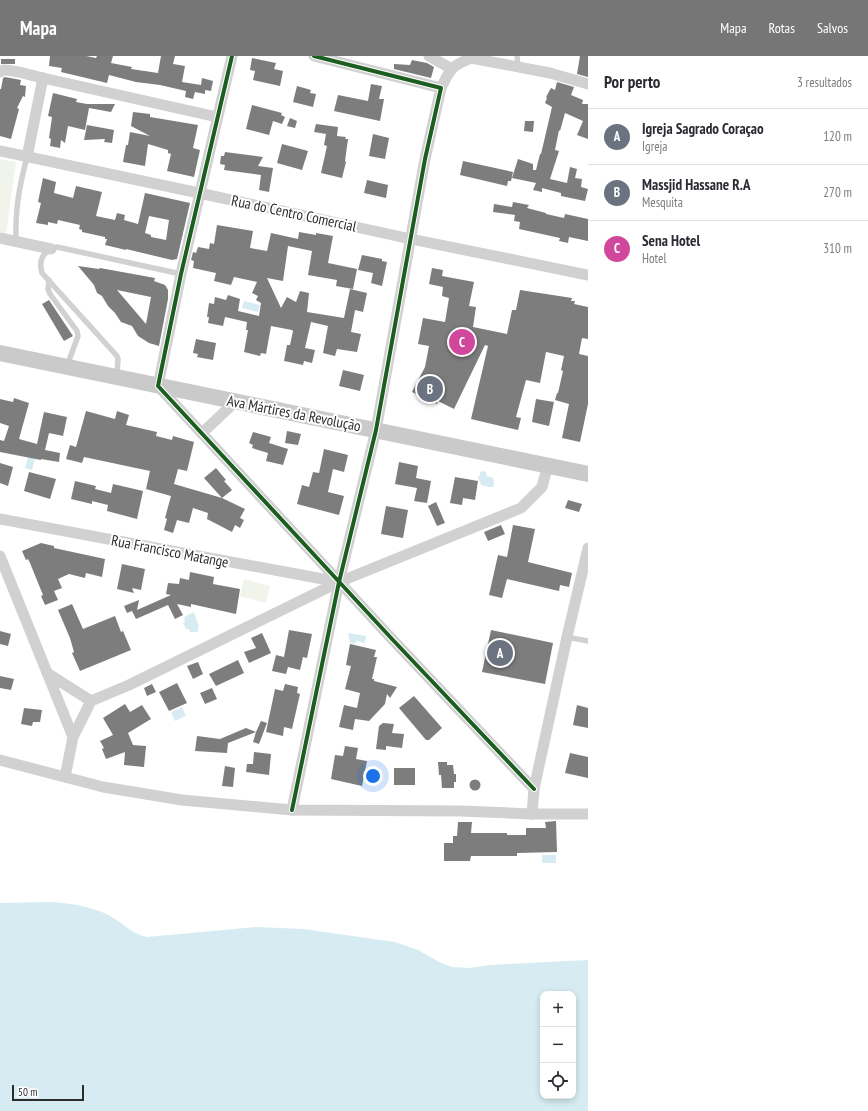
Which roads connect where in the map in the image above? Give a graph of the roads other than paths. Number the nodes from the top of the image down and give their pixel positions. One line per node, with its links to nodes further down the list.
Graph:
1 (232, 56): 11 (street)
2 (314, 56): 4 (street)
3 (429, 56): 6 (street)
4 (338, 58): 10 (street)
5 (518, 62): 6 (street); 9 (street)
6 (450, 68): 10 (street)
7 (0, 72): 8 (street)
8 (43, 78): 11 (street); 13 (street)
9 (588, 84)
10 (441, 88): 16 (street)
11 (217, 117): 14 (street)
12 (0, 152): 13 (street, Rua do Centro Comercial)
13 (26, 157): 14 (street, Rua do Centro Comercial); 17 (lane)
14 (199, 193): 16 (street, Rua do Centro Comercial); 19 (street)
15 (0, 238): 17 (street)
16 (412, 239): 20 (street, Rua do Centro Comercial); 27 (street)
17 (16, 241): 18 (street)
18 (51, 249): 19 (lane); 21 (lane)
19 (181, 274): 25 (street)
20 (588, 275)
21 (49, 280): 23 (lane); 24 (lane)
22 (0, 353): 23 (street, Ava Mártires da Revolução)
23 (67, 367): 24 (street, Ava Mártires da Revolução)
24 (117, 377): 25 (street, Ava Mártires da Revolução)
25 (158, 386): 26 (street, Ava Mártires da Revolução); 28 (street)
26 (235, 402): 27 (street, Ava Mártires da Revolução); 28 (street)
27 (376, 430): 29 (street, Ava Mártires da Revolução); 34 (street)
28 (202, 433): 34 (street)
29 (548, 466): 30 (street, Ava Mártires da Revolução); 34 (street)
30 (587, 471)
31 (0, 519): 34 (street, Rua Francisco Matange)
32 (588, 548): 35 (street)
33 (0, 556): 37 (street)
34 (339, 582): 38 (street); 42 (street); 43 (street)
35 (567, 637): 36 (lane); 42 (street)
36 (588, 642)
37 (47, 673): 38 (street); 39 (street)
38 (91, 701): 39 (street)
39 (73, 737): 41 (street)
40 (0, 760): 41 (street)
41 (65, 777): 43 (street)
42 (534, 789): 44 (street)
43 (292, 810): 44 (street)
44 (532, 814): 45 (street)
45 (588, 814)

